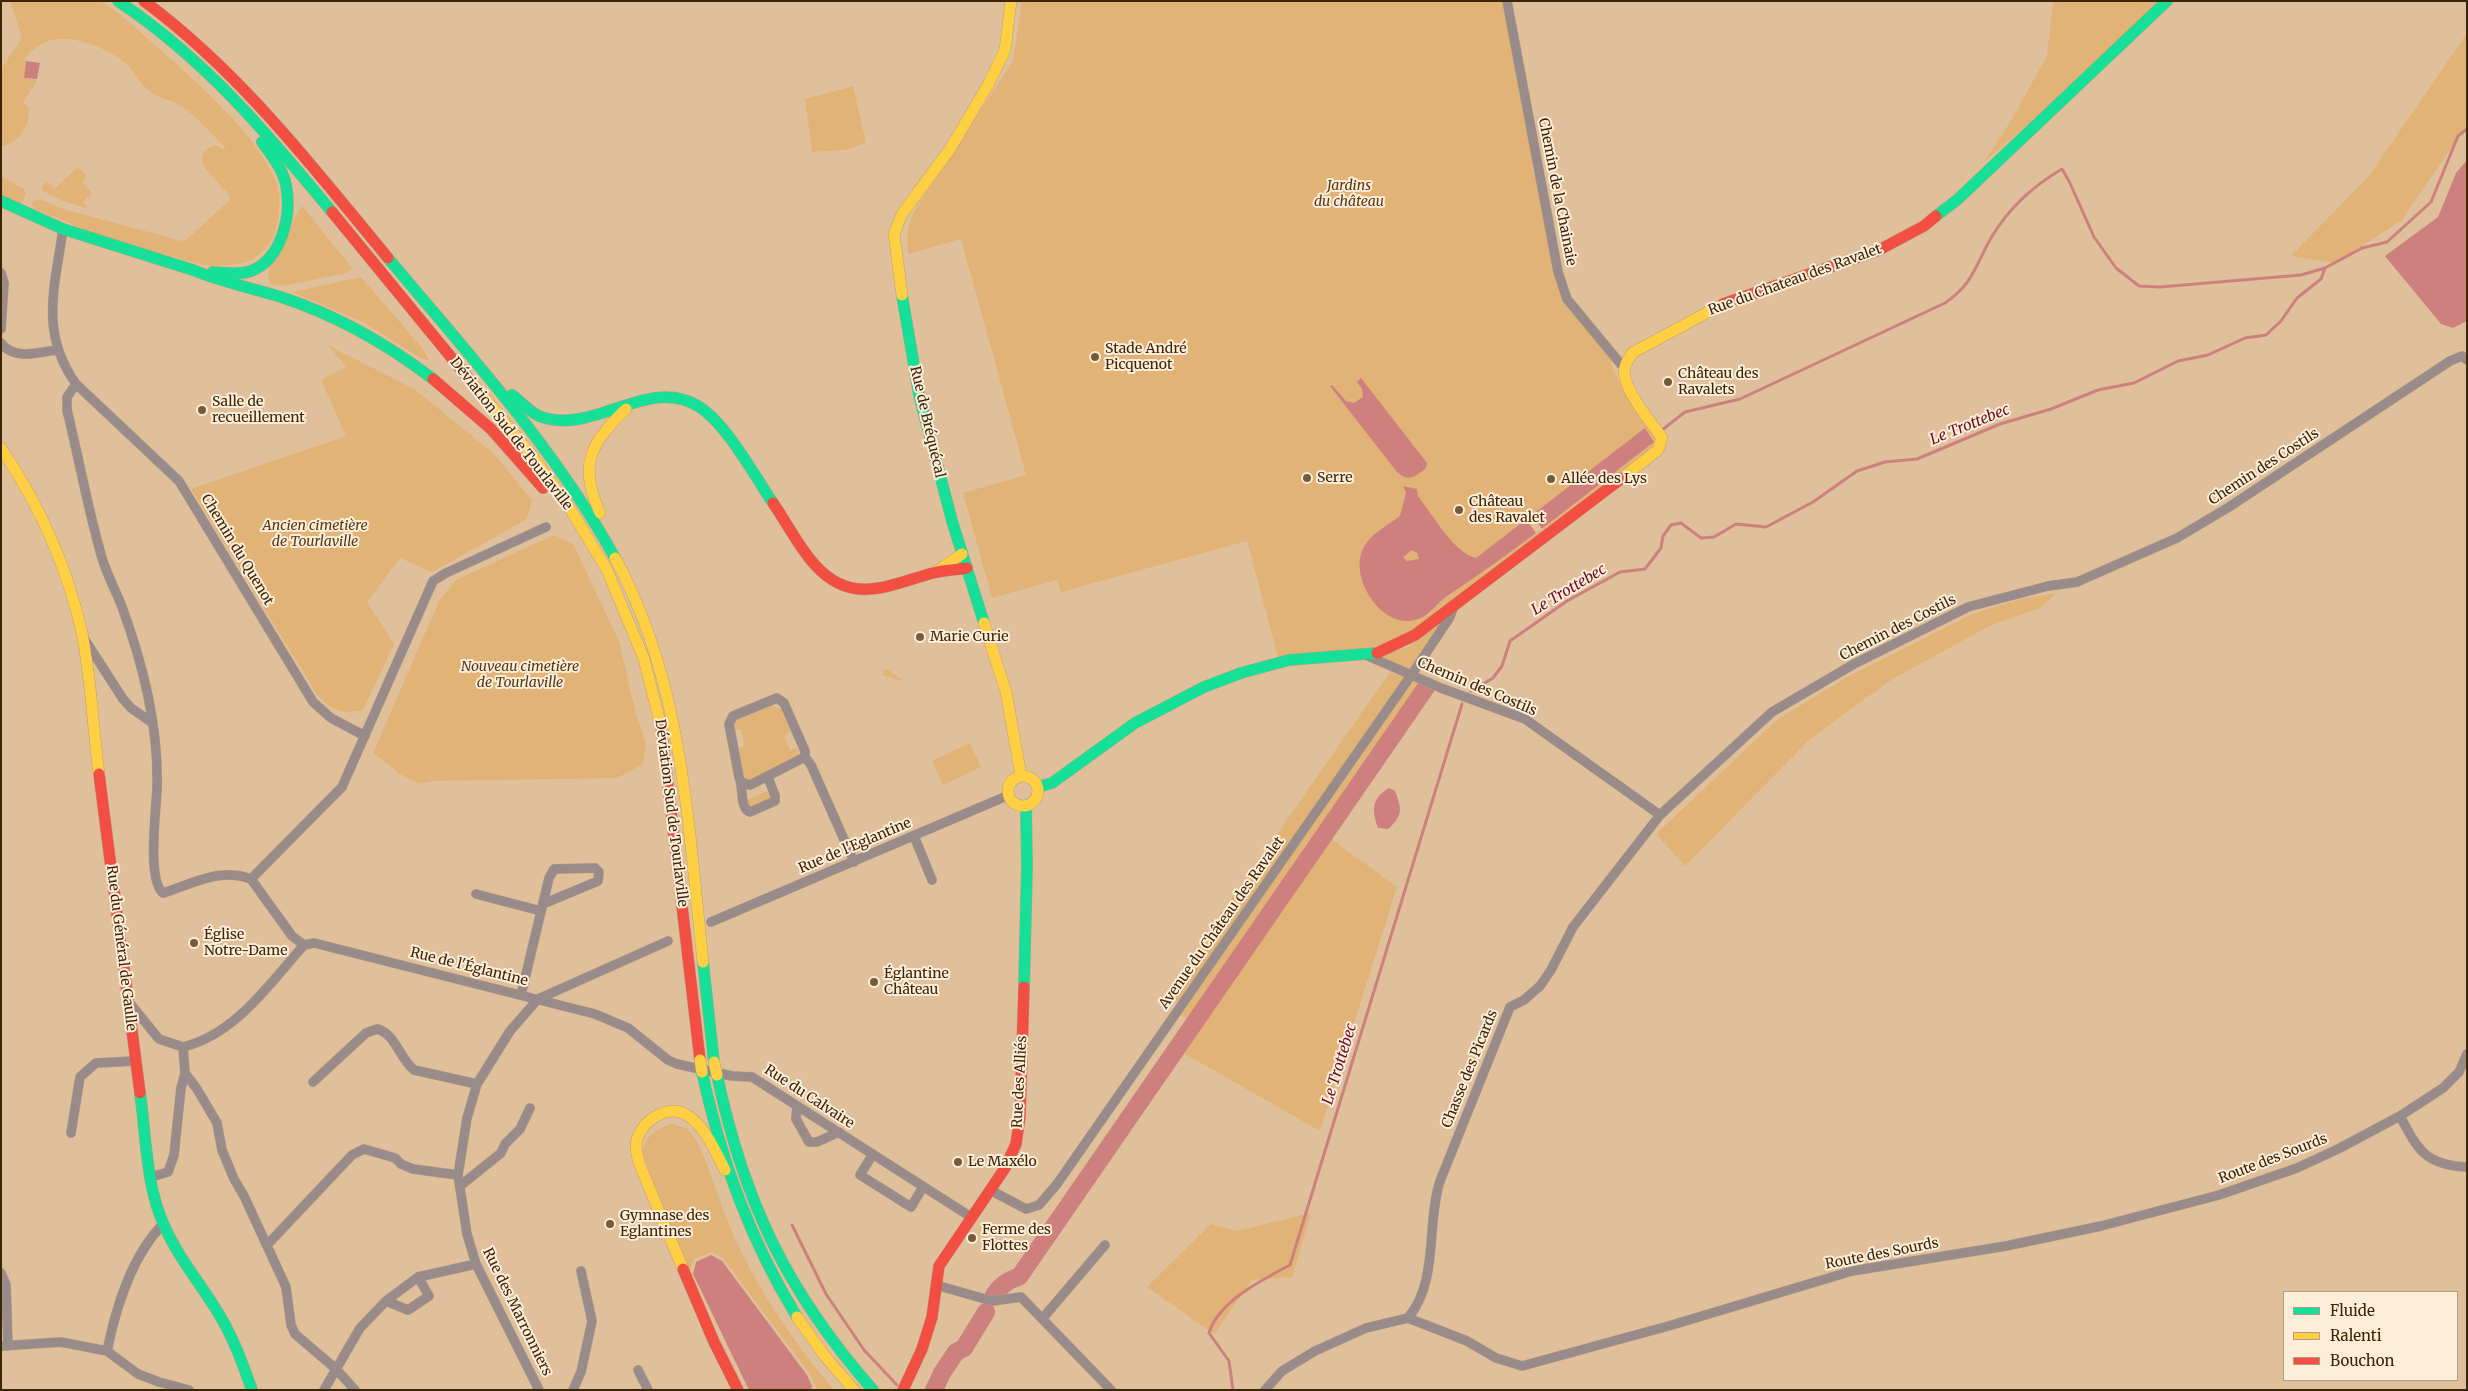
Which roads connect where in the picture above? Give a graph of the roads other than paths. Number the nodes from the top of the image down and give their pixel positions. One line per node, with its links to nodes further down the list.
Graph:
1 (118, 1): 6 (main road, Déviation Sud de Tourlaville)
2 (144, 1): 8 (main road, Déviation Sud de Tourlaville)
3 (1011, 1): 21 (main road, Rue de Bréquécal)
4 (1507, 1): 16 (street, Chemin de la Chainaie)
5 (2167, 1): 16 (main road, Rue du Chateau des Ravalet)
6 (218, 80): 10 (main road); 26 (main road, Déviation Sud de Tourlaville)
7 (1, 201): 9 (main road)
8 (349, 209): 18 (main road); 23 (main road, Déviation Sud de Tourlaville)
9 (63, 229): 10 (main road); 14 (street, Chemin du Quenot)
10 (194, 270): 26 (main road)
11 (1, 273): 12 (street)
12 (1, 329)
13 (1, 343): 14 (street)
14 (57, 350): 17 (street, Chemin du Quenot)
15 (2467, 360): 39 (street, Chemin des Costils)
16 (1624, 368): 25 (main road)
17 (76, 384): 30 (street); 31 (street, Chemin du Quenot)
18 (628, 406): 23 (main road); 24 (main road)
19 (1, 448): 27 (main road, Rue du Général de Gaulle)
20 (546, 527): 31 (street)
21 (962, 554): 22 (main road, Rue de Bréquécal); 24 (main road)
22 (967, 568): 24 (main road); 33 (main road, Rue de Bréquécal)
23 (622, 571): 97 (main road, Déviation Sud de Tourlaville, bridge)
24 (935, 572)
25 (1453, 608): 28 (main road); 29 (street, Avenue du Château des Ravalet)
26 (633, 629): 65 (main road, Déviation Sud de Tourlaville)
27 (82, 635): 30 (street); 51 (main road, Rue du Général de Gaulle)
28 (1367, 655): 29 (street, Chemin des Costils); 36 (main road)
29 (1412, 674): 39 (street, Chemin des Costils); 70 (street, Avenue du Château des Ravalet)
30 (151, 722): 42 (street)
31 (365, 736): 42 (street)
32 (805, 757): 34 (street); 35 (street); 41 (street)
33 (1021, 776): 36 (main road); 37 (main road)
34 (768, 777): 35 (street); 35 (street)
35 (742, 782)
36 (1038, 787): 38 (main road)
37 (1008, 795): 38 (main road); 40 (street, Rue de l'Eglantine)
38 (1026, 806): 70 (main road, Rue des Alliés)
39 (1660, 815): 81 (street, Chasse des Picards)
40 (914, 836): 41 (street, Rue de l'Eglantine); 43 (street)
41 (854, 862): 46 (street, Rue de l'Eglantine)
42 (251, 879): 48 (street)
43 (932, 880)
44 (476, 894): 45 (street)
45 (542, 908): 45 (street); 49 (street)
46 (711, 922)
47 (668, 941): 50 (street, Rue de l'Églantine)
48 (304, 945): 49 (street, Rue de l'Églantine); 52 (street)
49 (521, 995): 50 (street, Rue de l'Églantine)
50 (538, 999): 57 (street, Rue des Marronniers); 58 (street, Rue du Calvaire)
51 (127, 1000): 52 (street); 54 (main road, Rue du Général de Gaulle)
52 (183, 1047): 55 (street)
53 (2467, 1054): 60 (street, Route des Sourds)
54 (135, 1061): 61 (street); 67 (main road, Rue du Général de Gaulle)
55 (185, 1073): 67 (street); 73 (street)
56 (313, 1082): 57 (street)
57 (477, 1084): 66 (street, Rue des Marronniers)
58 (797, 1106): 62 (street, Rue du Calvaire); 62 (street)
59 (530, 1108): 68 (street)
60 (2400, 1116): 64 (street); 81 (street, Route des Sourds)
61 (71, 1132)
62 (838, 1132): 63 (street, Rue du Calvaire)
63 (873, 1154): 69 (street, Rue du Calvaire); 69 (street)
64 (2467, 1167)
65 (725, 1170): 95 (main road); 96 (main road, Déviation Sud de Tourlaville)
66 (458, 1175): 68 (street, Rue des Marronniers); 73 (street)
67 (151, 1177): 72 (main road, Rue du Général de Gaulle)
68 (460, 1186): 75 (street, Rue des Marronniers)
69 (923, 1187): 71 (street, Rue du Calvaire)
70 (990, 1190): 71 (main road, Rue des Alliés)
71 (971, 1217): 79 (main road, Rue des Alliés)
72 (163, 1224): 84 (street); 89 (main road, Rue du Général de Gaulle)
73 (267, 1245): 85 (street)
74 (1105, 1245): 82 (street)
75 (476, 1264): 78 (street); 92 (street, Rue des Marronniers)
76 (581, 1271): 93 (street)
77 (1, 1273): 83 (street)
78 (418, 1277): 80 (street); 80 (street)
79 (936, 1285): 82 (street); 98 (main road, Rue des Alliés)
80 (386, 1301): 85 (street)
81 (1408, 1318): 100 (street)
82 (1042, 1319): 99 (street)
83 (5, 1346): 84 (street)
84 (107, 1351): 87 (street)
85 (336, 1369): 90 (street); 91 (street)
86 (638, 1370): 94 (street)
87 (159, 1386): 88 (street)
88 (189, 1390)
89 (252, 1390)
90 (324, 1390)
91 (355, 1390)
92 (539, 1390)
93 (573, 1390)
94 (648, 1390)
95 (738, 1390)
96 (854, 1390)
97 (873, 1390)
98 (903, 1390)
99 (1111, 1390)
100 (1265, 1390)

